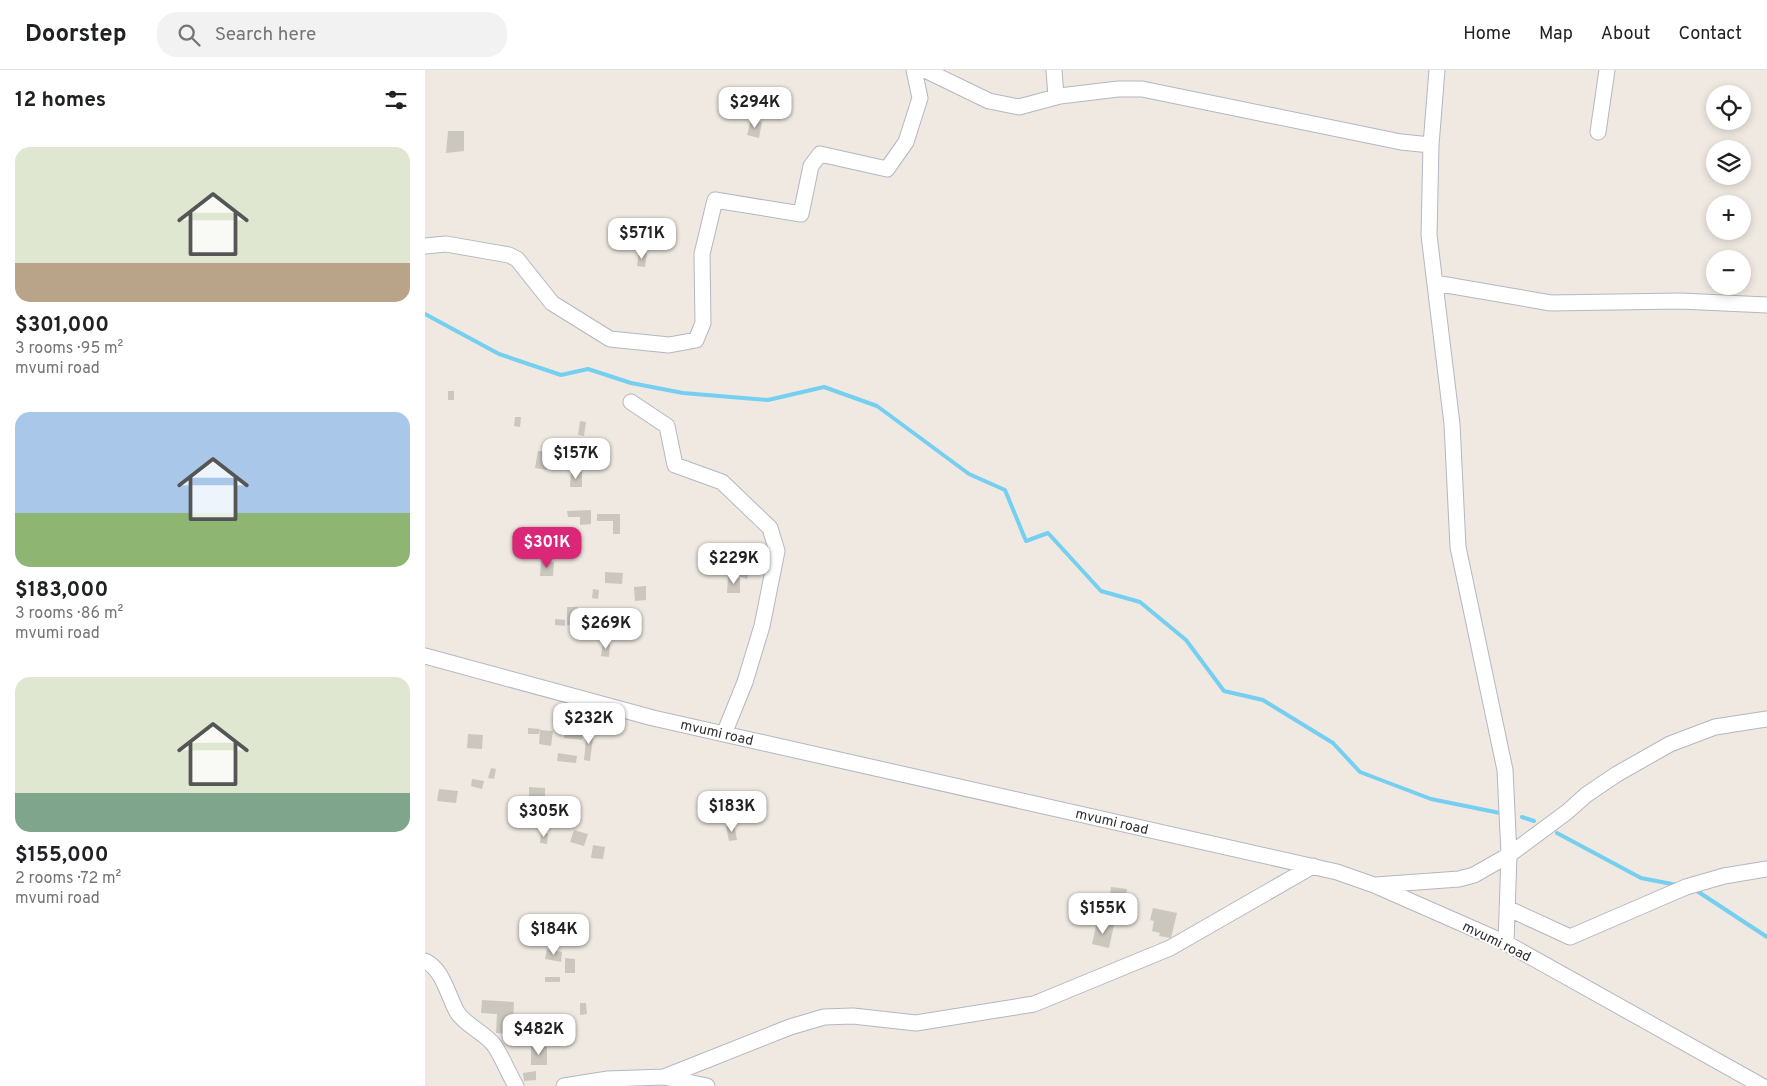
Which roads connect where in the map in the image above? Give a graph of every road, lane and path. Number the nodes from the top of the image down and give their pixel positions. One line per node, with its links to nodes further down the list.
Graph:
1 (914, 70): 9 (street)
2 (925, 70): 6 (street)
3 (1054, 70): 6 (street)
4 (1437, 70): 8 (street)
5 (1607, 70): 7 (street)
6 (1056, 97): 8 (street)
7 (1598, 132)
8 (1431, 145): 10 (street)
9 (425, 246)
10 (1435, 283): 11 (street); 16 (street)
11 (1767, 305)
12 (631, 402): 15 (street)
13 (425, 656): 15 (street, mvumi road)
14 (1767, 719): 16 (street)
15 (724, 734): 17 (street, mvumi road)
16 (1509, 855): 19 (street); 20 (street)
17 (1313, 866): 19 (street, mvumi road); 23 (street)
18 (1767, 869): 20 (street)
19 (1374, 885): 21 (street, mvumi road)
20 (1507, 908): 21 (street)
21 (1506, 943): 27 (street, mvumi road)
22 (425, 961): 24 (street)
23 (664, 1077): 25 (street); 26 (street)
24 (516, 1086)
25 (564, 1086)
26 (707, 1086)
27 (1762, 1086)

